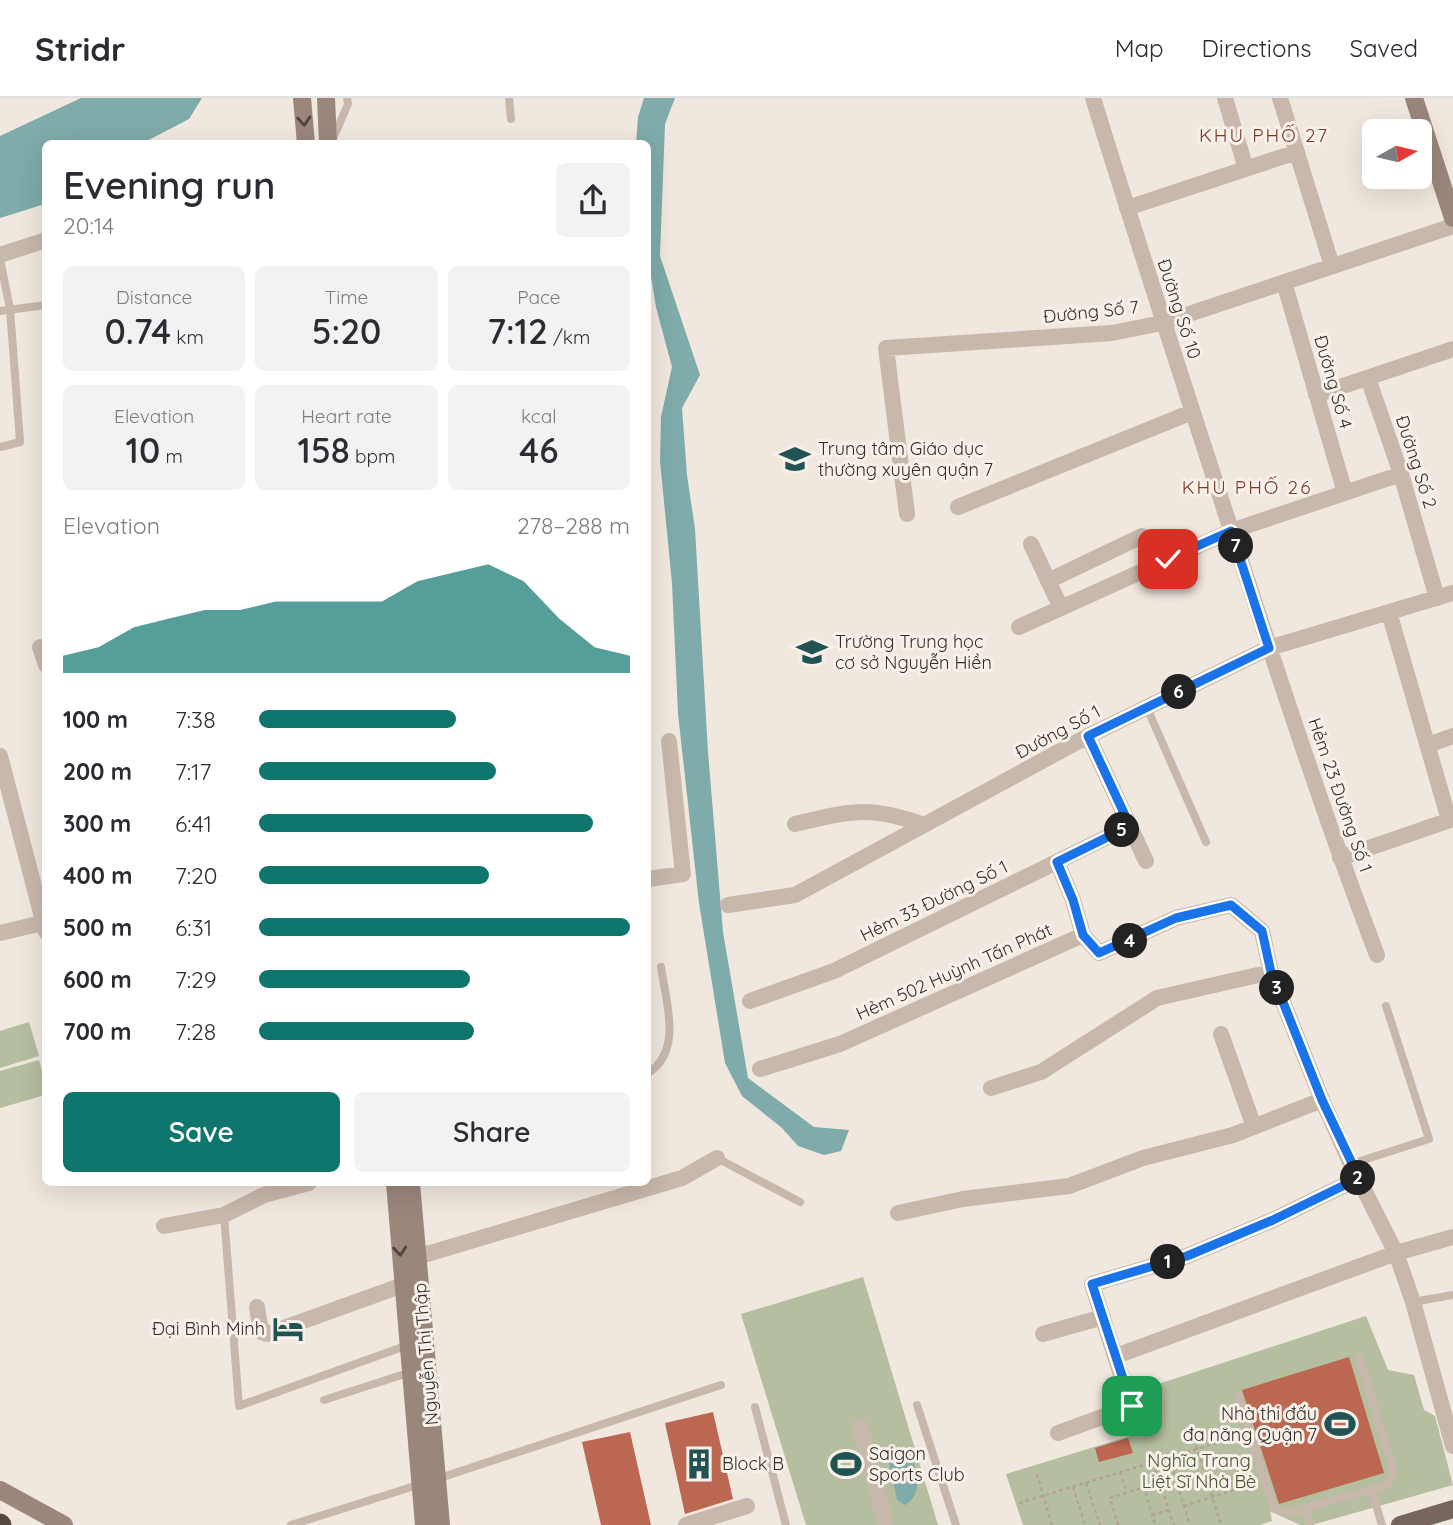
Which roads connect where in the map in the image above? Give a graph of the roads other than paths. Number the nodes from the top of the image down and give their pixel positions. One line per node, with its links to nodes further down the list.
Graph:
1 (302, 98): 10 (main road, one-way to 10)
2 (326, 98): 11 (main road)
3 (348, 98): 12 (lane)
4 (509, 98): 9 (lane)
5 (1093, 98): 15 (street, Đường Số 10)
6 (1225, 98): 14 (street)
7 (1280, 98): 13 (street)
8 (1414, 98): 16 (main road)
9 (511, 119)
10 (306, 140)
11 (329, 140)
12 (331, 140)
13 (1297, 152): 14 (street); 20 (street)
14 (1246, 169): 15 (street)
15 (1127, 208): 25 (street, Đường Số 10)
16 (1453, 218)
17 (1453, 226): 20 (street, Đường Số 7)
18 (42, 241): 19 (street)
19 (0, 257): 23 (lane)
20 (1332, 266): 21 (street, Đường Số 7)
21 (1284, 282): 25 (street, Đường Số 7); 28 (street, Đường Số 4)
22 (42, 305): 23 (lane)
23 (10, 309): 24 (lane); 30 (lane)
24 (0, 311)
25 (1162, 323): 29 (street, Đường Số 10); 34 (street, Đường Số 7)
26 (1453, 349): 27 (street)
27 (1368, 378): 28 (street); 31 (street, Đường Số 2)
28 (1316, 395): 32 (street, Đường Số 4)
29 (1192, 412): 33 (street); 35 (street, Đường Số 10)
30 (0, 447)
31 (1401, 474): 32 (street); 39 (street, Đường Số 2)
32 (1345, 493): 35 (street)
33 (958, 507)
34 (907, 514)
35 (1231, 531): 37 (street); 44 (street)
36 (1031, 544): 38 (street)
37 (1168, 559): 38 (street); 40 (street)
38 (1048, 581): 40 (street)
39 (1445, 595): 41 (street, Đường Số 1)
40 (1061, 608): 42 (street)
41 (1389, 612): 44 (street, Đường Số 1); 50 (street)
42 (1019, 626)
43 (40, 647): 45 (street)
44 (1269, 648): 46 (street, Đường Số 1); 58 (street, Hẻm 23 Đường Số 1)
45 (42, 653)
46 (1147, 708): 47 (street, Đường Số 1); 57 (lane)
47 (1088, 736): 55 (street, Đường Số 1); 56 (street)
48 (1453, 736): 50 (street)
49 (669, 741): 61 (street)
50 (1428, 745): 53 (street)
51 (0, 756): 52 (street)
52 (7, 811): 63 (street)
53 (1451, 819): 58 (street)
54 (795, 824): 55 (street)
55 (924, 825): 62 (street, Đường Số 1)
56 (1130, 826): 59 (street); 60 (street, Hẻm 33 Đường Số 1)
57 (1206, 842)
58 (1340, 858): 67 (street, Hẻm 23 Đường Số 1)
59 (1146, 861)
60 (1057, 862): 66 (street); 70 (street, Hẻm 33 Đường Số 1)
61 (651, 878)
62 (728, 905)
63 (42, 916)
64 (42, 926): 65 (street)
65 (0, 933)
66 (1083, 935): 69 (street); 73 (street, Hẻm 502 Huỳnh Tấn Phát)
67 (1377, 955)
68 (661, 967): 74 (lane)
69 (1271, 972): 75 (street); 76 (street)
70 (750, 1001)
71 (1386, 1006): 79 (lane)
72 (1221, 1034): 77 (street)
73 (760, 1069)
74 (651, 1071)
75 (992, 1088)
76 (1322, 1100): 77 (street); 79 (street)
77 (1254, 1127): 84 (street)
78 (717, 1157): 83 (lane); 89 (street)
79 (1355, 1171): 88 (street); 94 (street)
80 (298, 1186): 85 (street)
81 (395, 1186): 90 (main road, Nguyễn Thị Thập, one-way to 90)
82 (411, 1186): 89 (main road, Nguyễn Thị Thập)
83 (800, 1202)
84 (898, 1213)
85 (224, 1215): 86 (street); 96 (lane)
86 (164, 1226)
87 (1453, 1237): 88 (street)
88 (1396, 1253): 92 (street); 97 (street)
89 (417, 1257): 110 (main road, Nguyễn Thị Thập)
90 (403, 1285): 93 (street); 96 (main road, Nguyễn Thị Thập)
91 (1453, 1295): 92 (lane)
92 (1413, 1302): 109 (street)
93 (257, 1307)
94 (1103, 1317): 95 (street); 97 (street)
95 (1042, 1334)
96 (408, 1345): 99 (main road, Nguyễn Thị Thập)
97 (1116, 1356): 104 (street)
98 (1359, 1358): 111 (lane)
99 (411, 1372): 102 (lane); 110 (main road, Nguyễn Thị Thập)
100 (721, 1385): 110 (lane)
101 (1238, 1395): 114 (lane)
102 (324, 1400)
103 (917, 1405): 125 (lane)
104 (1132, 1406): 107 (street); 108 (street)
105 (755, 1407): 123 (lane)
106 (860, 1427): 124 (street)
107 (1139, 1431)
108 (1058, 1433)
109 (1453, 1446)
110 (429, 1481): 119 (lane); 120 (main road, Nguyễn Thị Thập); 121 (main road, Nguyễn Thị Thập)
111 (1371, 1489): 114 (lane); 127 (lane)
112 (0, 1490): 118 (main road)
113 (747, 1506): 122 (street)
114 (1305, 1509): 126 (lane)
115 (1453, 1509): 128 (main road)
116 (0, 1519): 117 (main road)
117 (11, 1525)
118 (64, 1525)
119 (291, 1525)
120 (424, 1525)
121 (441, 1525)
122 (686, 1525)
123 (786, 1525)
124 (886, 1525)
125 (956, 1525)
126 (1310, 1525)
127 (1382, 1525)
128 (1400, 1525)

